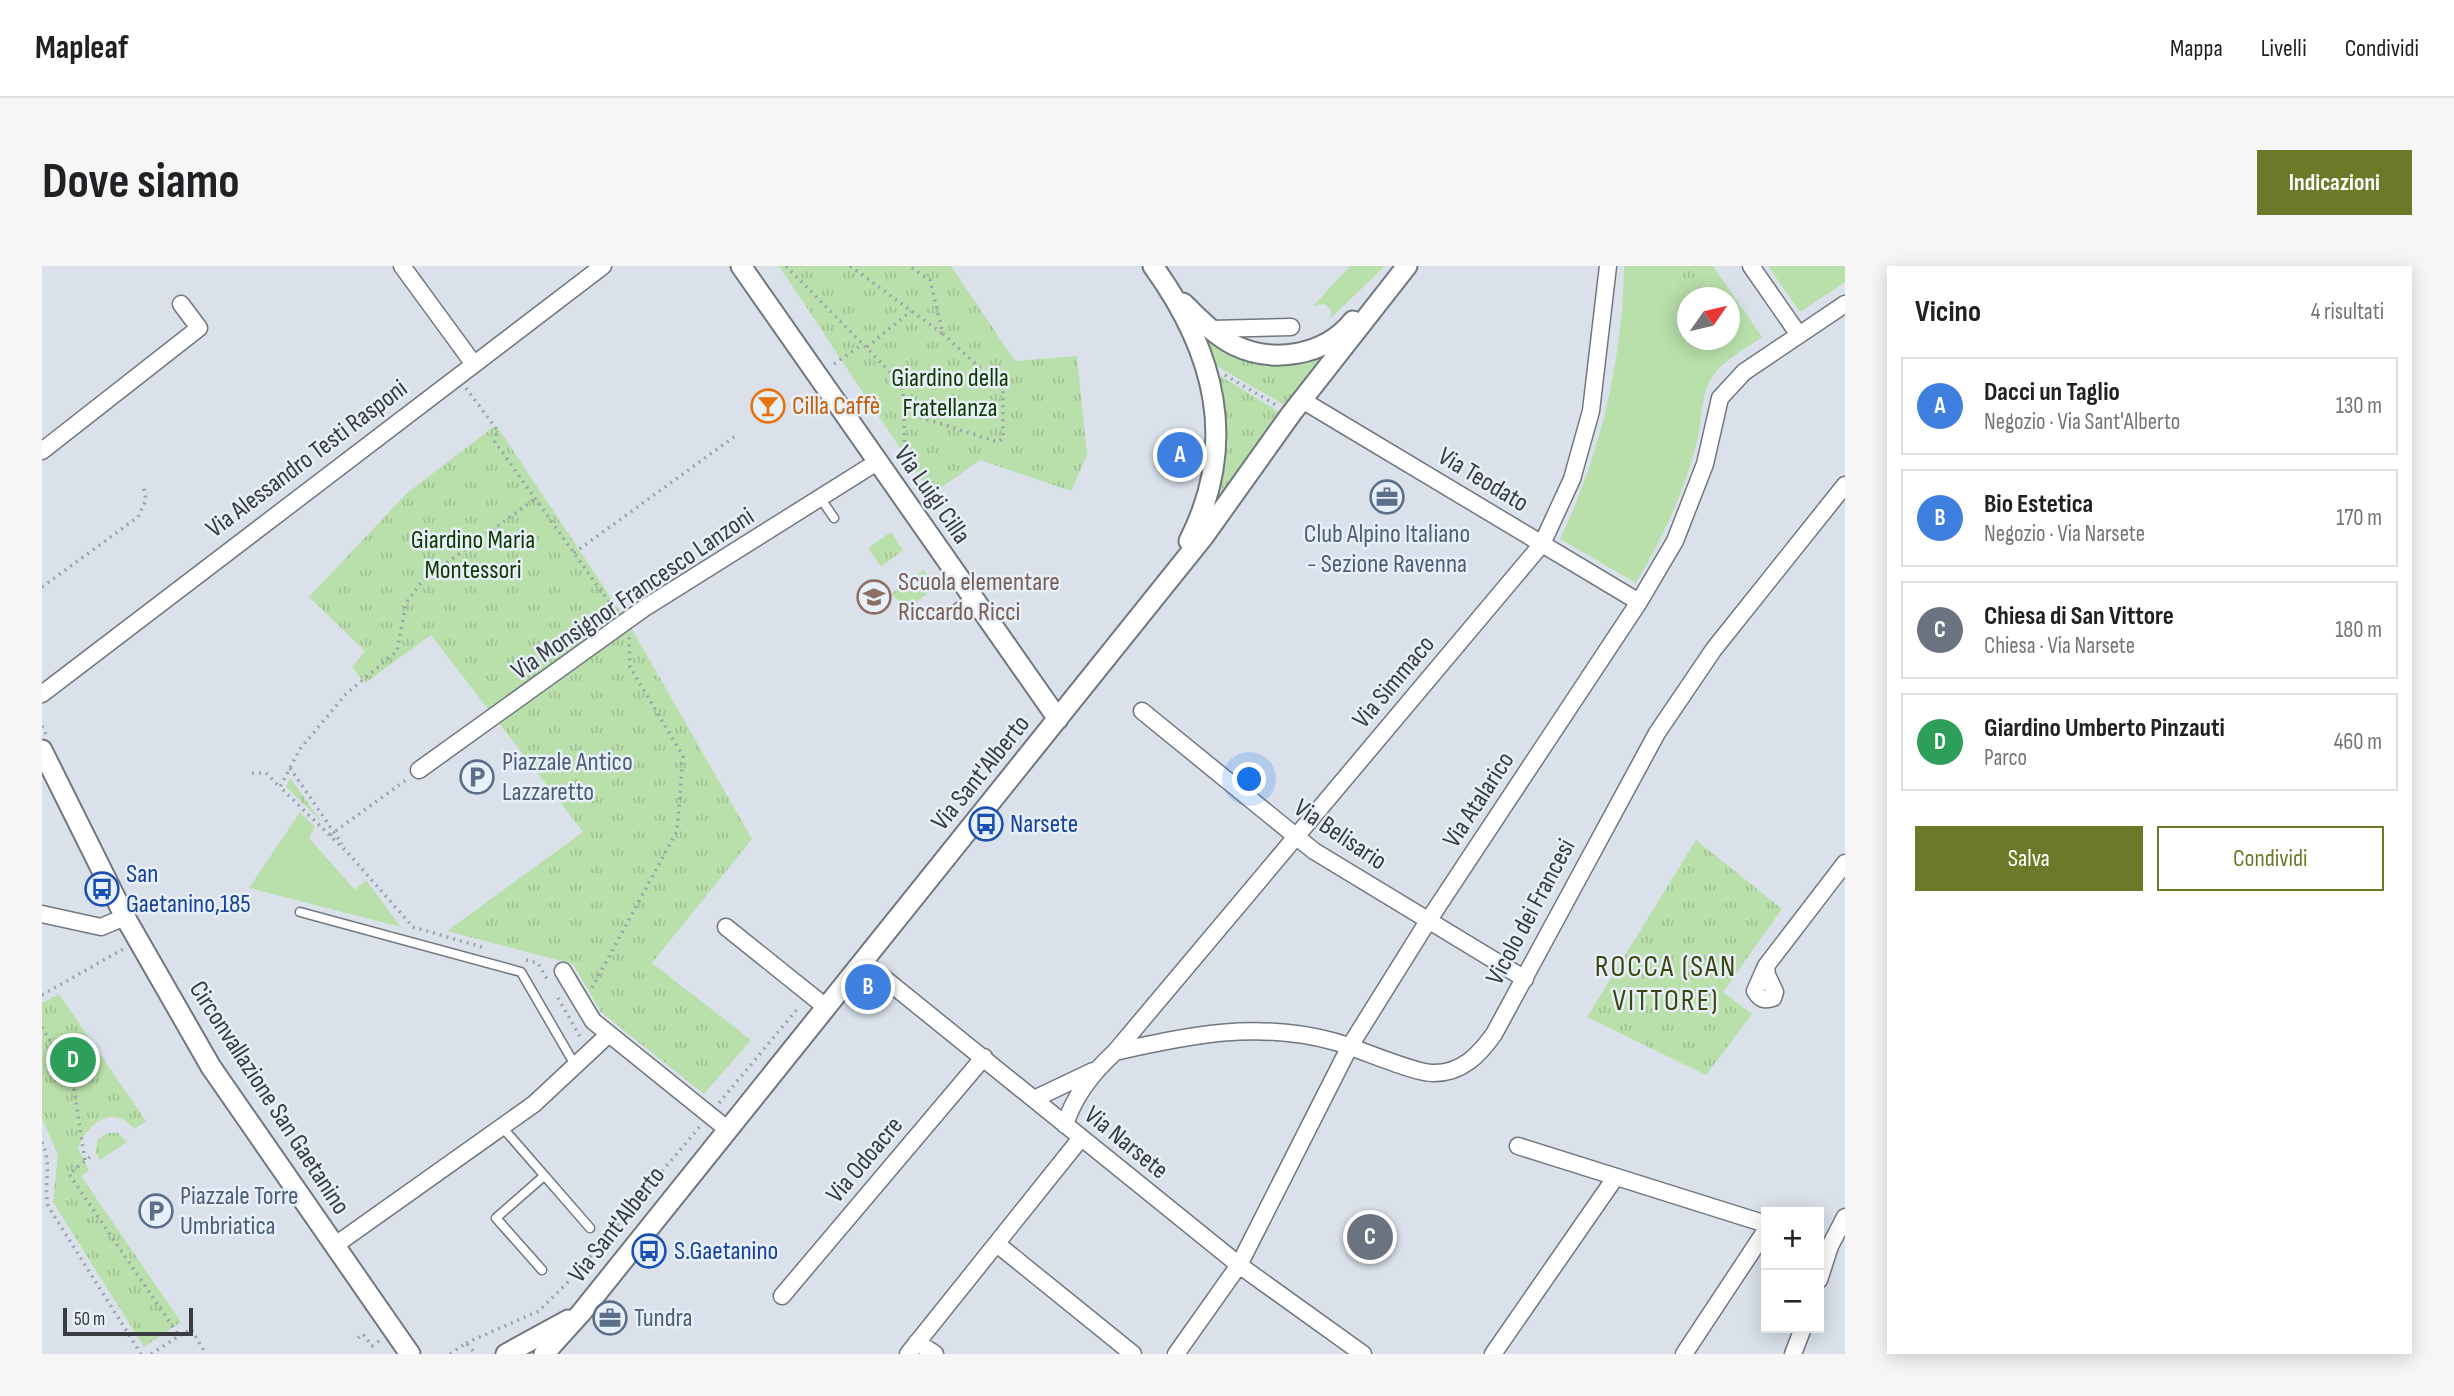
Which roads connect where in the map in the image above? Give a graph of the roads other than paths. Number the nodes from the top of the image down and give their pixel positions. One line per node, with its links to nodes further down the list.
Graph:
1 (402, 266): 14 (street)
2 (603, 266): 14 (street, Via Alessandro Testi Rasponi)
3 (741, 266): 17 (street, Via Luigi Cilla)
4 (1153, 266): 8 (street, Via Sant'Alberto)
5 (1406, 266): 12 (street, Via Sant'Alberto); 15 (street, Via Sant'Alberto)
6 (1608, 266): 21 (street, Via Simmaco)
7 (1751, 266): 13 (street)
8 (1175, 296): 12 (street, Via Sant'Alberto); 22 (street, Via Sant'Alberto)
9 (181, 304): 16 (street)
10 (1845, 304): 13 (street, Via Atalarico)
11 (1291, 327): 12 (street)
12 (1211, 330)
13 (1799, 335): 24 (street, Via Atalarico)
14 (473, 363): 26 (street, Via Alessandro Testi Rasponi)
15 (1296, 407): 21 (street, Via Teodato); 22 (street, Via Sant'Alberto)
16 (42, 451)
17 (877, 462): 19 (street, Via Monsignor Francesco Lanzoni); 23 (street, Via Luigi Cilla)
18 (1845, 485): 41 (street, Vicolo dei Francesi)
19 (821, 499): 20 (lane); 30 (street, Via Monsignor Francesco Lanzoni)
20 (834, 518)
21 (1542, 544): 24 (street, Via Teodato); 31 (street, Via Simmaco)
22 (1174, 570): 28 (street, Via Sant'Alberto)
23 (972, 597): 25 (lane); 28 (street, Via Luigi Cilla)
24 (1639, 602): 36 (street, Via Atalarico)
25 (953, 611)
26 (42, 694)
27 (1142, 711): 31 (street, Via Belisario)
28 (1058, 719): 38 (street, Via Sant'Alberto)
29 (45, 744): 35 (street, Circonvallazione San Gaetanino)
30 (419, 771)
31 (1296, 837): 36 (street, Via Belisario); 45 (street, Via Simmaco)
32 (1845, 863): 39 (street)
33 (300, 912): 47 (lane)
34 (42, 914): 35 (street)
35 (125, 917): 63 (street, Circonvallazione San Gaetanino)
36 (1428, 921): 41 (street, Via Belisario); 44 (street, Via Atalarico)
37 (726, 927): 42 (street)
38 (864, 962): 42 (street, Via Sant'Alberto); 46 (street, Via Narsete)
39 (1766, 965)
40 (563, 971): 43 (street)
41 (1525, 979): 44 (street, Vicolo dei Francesi)
42 (827, 1008): 52 (street, Via Sant'Alberto)
43 (609, 1034): 47 (street); 52 (street)
44 (1350, 1046): 45 (street, Vicolo dei Francesi); 64 (street, Via Atalarico)
45 (1115, 1052): 48 (street, Via Simmaco)
46 (985, 1057): 49 (street, Via Narsete); 66 (street, Via Odoacre)
47 (575, 1066): 51 (street)
48 (1095, 1070): 49 (street, Via Simmaco); 50 (street, Via Simmaco)
49 (1034, 1099): 50 (street, Via Narsete)
50 (1065, 1125): 53 (street, Via Narsete)
51 (503, 1128): 55 (lane); 63 (street)
52 (727, 1129): 67 (street, Via Sant'Alberto)
53 (1081, 1138): 61 (street); 64 (street, Via Narsete)
54 (1518, 1146): 56 (street)
55 (544, 1176): 59 (lane); 65 (lane)
56 (1615, 1178): 58 (street); 77 (street)
57 (1845, 1217): 62 (street)
58 (1761, 1222)
59 (590, 1228)
60 (1761, 1238): 78 (street)
61 (997, 1244): 69 (street); 74 (street)
62 (1824, 1244)
63 (334, 1246): 70 (street, Circonvallazione San Gaetanino)
64 (1239, 1265): 75 (street, Via Atalarico); 76 (street, Via Narsete)
65 (542, 1270)
66 (782, 1296)
67 (581, 1313): 71 (street, Via Sant'Alberto); 72 (street, Via Sant'Alberto)
68 (1801, 1333): 79 (street)
69 (913, 1348): 73 (street)
70 (411, 1354)
71 (506, 1354)
72 (544, 1354)
73 (935, 1354)
74 (1133, 1354)
75 (1176, 1354)
76 (1363, 1354)
77 (1493, 1354)
78 (1684, 1354)
79 (1793, 1354)

